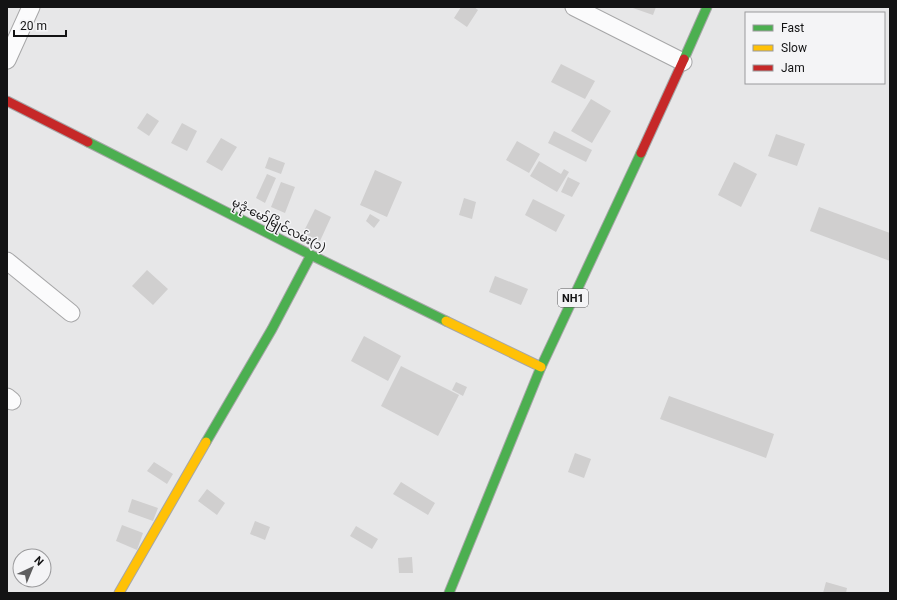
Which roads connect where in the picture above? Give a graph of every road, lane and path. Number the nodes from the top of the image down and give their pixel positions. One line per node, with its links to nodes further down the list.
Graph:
1 (31, 7): 4 (street)
2 (574, 7): 5 (street)
3 (707, 7): 5 (main road, NH1)
4 (7, 60)
5 (683, 62): 10 (main road, NH1)
6 (7, 101): 7 (main road, မုဒုံ-မော်မြိုင်လမ်း(၁))
7 (311, 255): 10 (main road, မုဒုံ-မော်မြိုင်လမ်း(၁)); 11 (main road)
8 (7, 261): 9 (street)
9 (70, 313)
10 (541, 367): 12 (main road, NH1)
11 (119, 593)
12 (449, 593)

